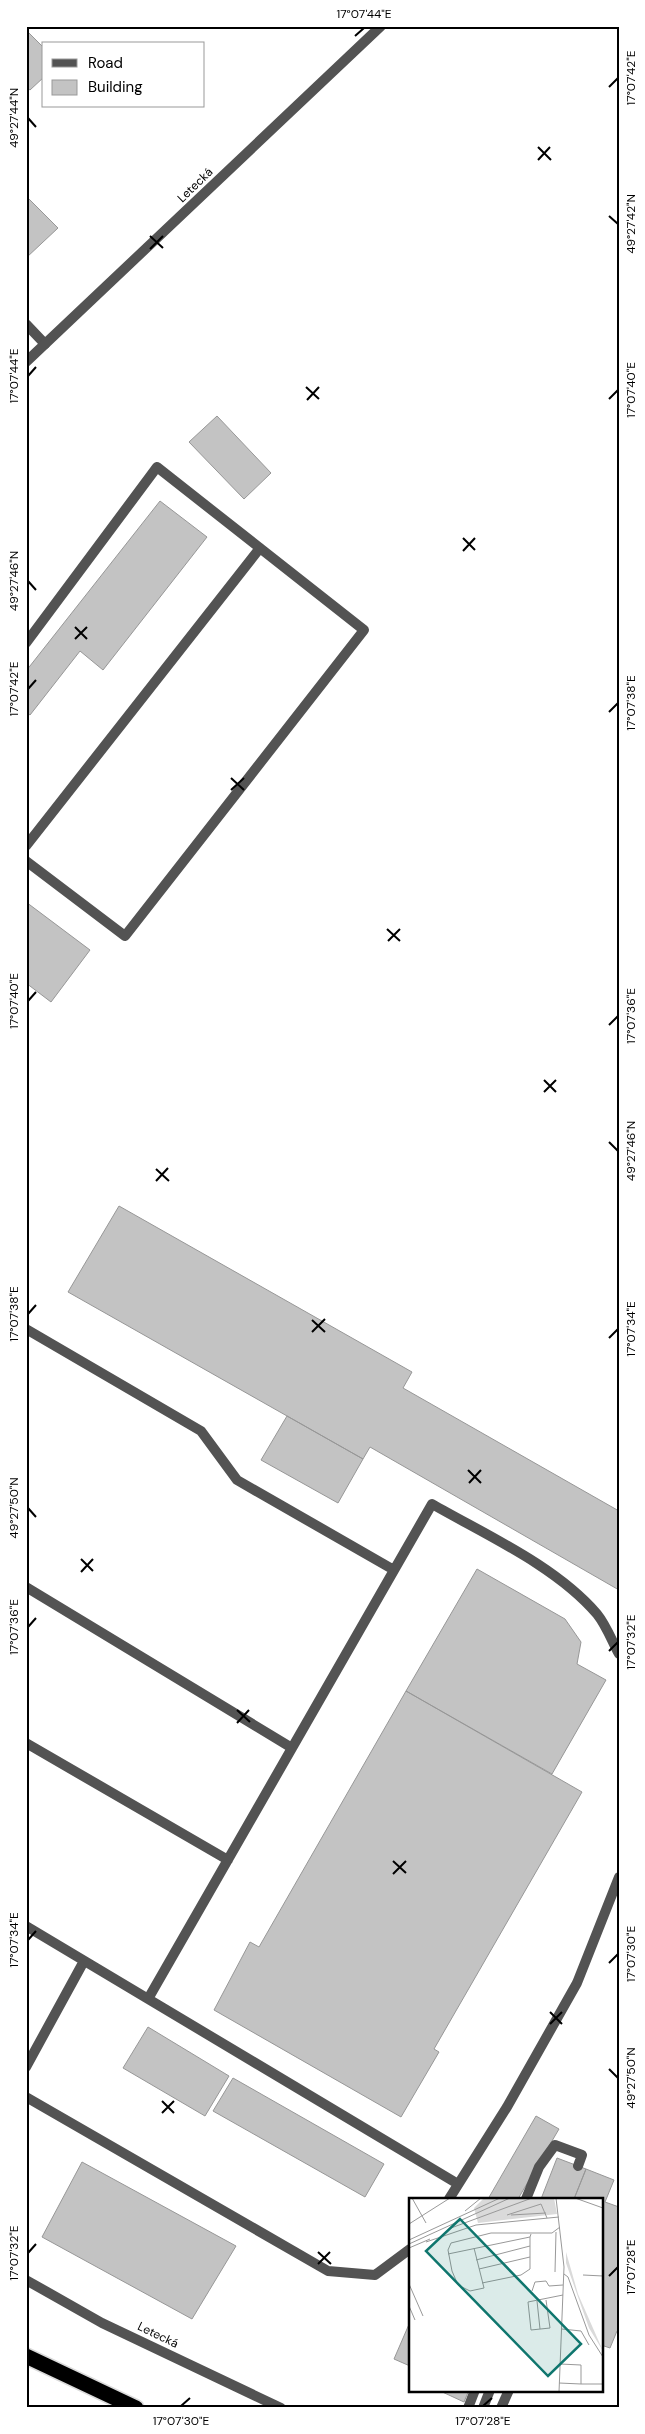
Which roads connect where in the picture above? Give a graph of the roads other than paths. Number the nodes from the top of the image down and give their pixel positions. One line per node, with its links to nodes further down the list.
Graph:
1 (381, 26): 3 (street, Letecká)
2 (26, 324): 3 (street)
3 (45, 344): 4 (street, Letecká)
4 (26, 362)
5 (260, 548): 6 (street); 7 (street); 8 (street)
6 (26, 643)
7 (26, 846)
8 (26, 861)
9 (26, 1329): 10 (street)
10 (394, 1570): 12 (street); 14 (street)
11 (26, 1587): 14 (street)
12 (619, 1654)
13 (26, 1743): 15 (street)
14 (292, 1748): 15 (street)
15 (228, 1860): 19 (street)
16 (619, 1878): 25 (street)
17 (26, 1926): 18 (street)
18 (84, 1961): 19 (street); 20 (street)
19 (148, 1999): 25 (street)
20 (26, 2066)
21 (26, 2098): 28 (street)
22 (565, 2149): 23 (street); 24 (street); 27 (street)
23 (561, 2159)
24 (578, 2166)
25 (458, 2184): 26 (street)
26 (450, 2198)
27 (526, 2198)
28 (409, 2250)
29 (26, 2280): 35 (street, Letecká)
30 (26, 2356): 34 (highway)
31 (474, 2392): 36 (street)
32 (489, 2392): 37 (street)
33 (508, 2392): 38 (street)
34 (136, 2408)
35 (281, 2408)
36 (468, 2408)
37 (483, 2408)
38 (501, 2408)

